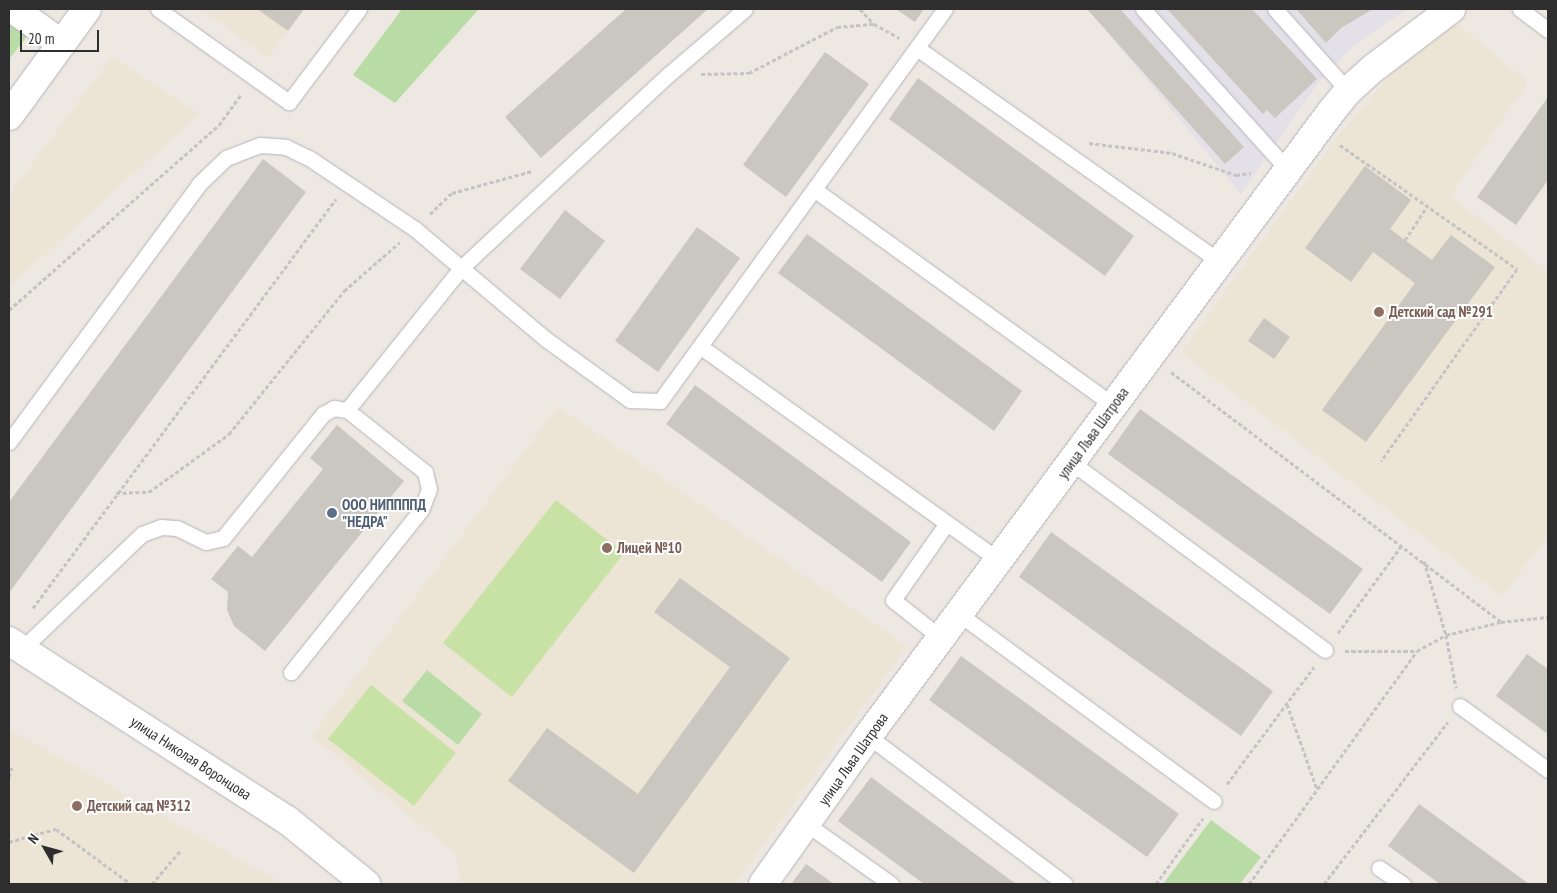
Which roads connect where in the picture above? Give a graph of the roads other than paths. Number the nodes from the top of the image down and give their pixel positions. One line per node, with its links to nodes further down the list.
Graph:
1 (13, 9): 12 (street)
2 (88, 9): 12 (street)
3 (158, 9): 4 (lane)
4 (359, 9)
5 (745, 9): 19 (lane)
6 (945, 9): 13 (lane)
7 (1143, 9): 16 (lane)
8 (1275, 9): 14 (lane)
9 (1452, 9): 14 (street, улица Льва Шатрова)
10 (1520, 9): 11 (lane)
11 (1548, 30)
12 (62, 44): 15 (street)
13 (917, 48): 17 (lane); 18 (lane)
14 (1348, 91): 16 (street, улица Льва Шатрова)
15 (9, 116)
16 (1287, 169): 18 (street, улица Льва Шатрова)
17 (815, 190): 20 (lane); 21 (lane)
18 (1220, 262): 21 (street, улица Льва Шатрова)
19 (462, 267): 20 (lane); 22 (lane); 23 (lane)
20 (701, 347): 25 (lane)
21 (1113, 405): 24 (street, улица Льва Шатрова)
22 (346, 410): 29 (lane); 31 (lane)
23 (9, 442)
24 (1071, 462): 26 (street, улица Льва Шатрова); 30 (lane)
25 (947, 523): 26 (lane); 28 (lane)
26 (999, 560): 27 (street, улица Льва Шатрова)
27 (959, 614): 28 (street, улица Льва Шатрова); 35 (lane)
28 (941, 638): 33 (street, улица Льва Шатрова)
29 (15, 645): 38 (street, улица Николая Воронцова)
30 (1325, 650)
31 (291, 672)
32 (1460, 706): 34 (lane)
33 (868, 736): 36 (street, улица Льва Шатрова); 41 (lane)
34 (1548, 770)
35 (1214, 801)
36 (808, 824): 39 (street, улица Льва Шатрова); 40 (lane)
37 (1379, 868): 42 (lane)
38 (366, 884)
39 (763, 884)
40 (891, 884)
41 (1065, 884)
42 (1403, 884)

